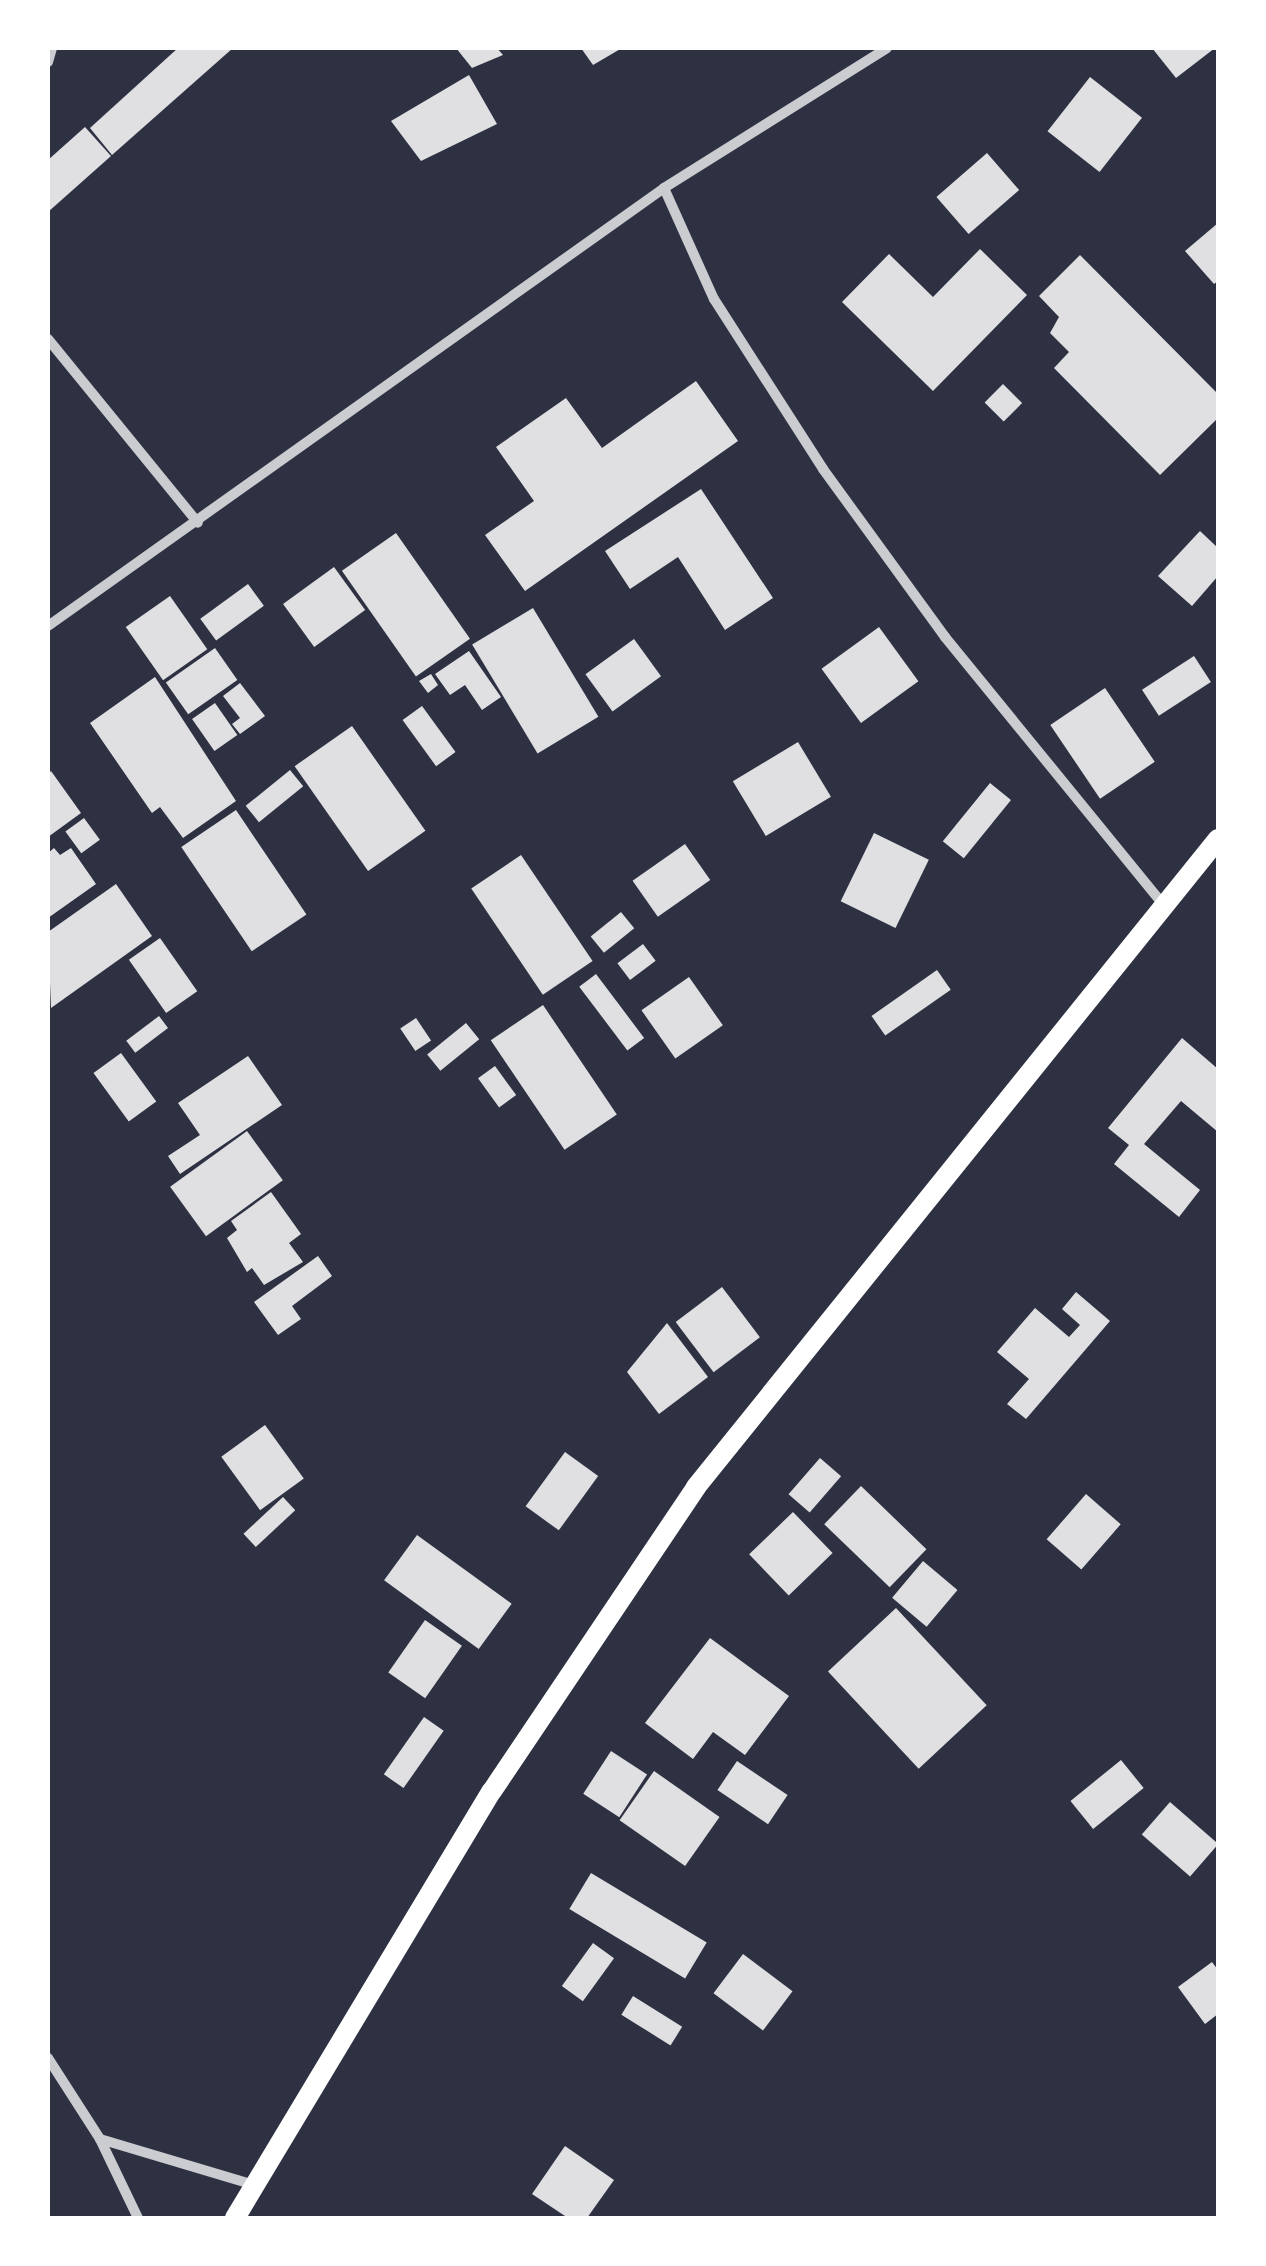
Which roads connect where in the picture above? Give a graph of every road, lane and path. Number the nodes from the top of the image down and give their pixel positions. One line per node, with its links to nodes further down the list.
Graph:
1 (52, 48): 3 (street)
2 (887, 48): 4 (street)
3 (48, 62)
4 (664, 188): 6 (street); 9 (street)
5 (48, 340): 6 (street)
6 (198, 524): 7 (street)
7 (48, 626)
8 (1218, 840): 9 (main road)
9 (1163, 904): 12 (main road)
10 (48, 2058): 11 (street)
11 (100, 2138): 12 (street); 13 (street)
12 (254, 2185): 14 (main road)
13 (138, 2218)
14 (235, 2218)

